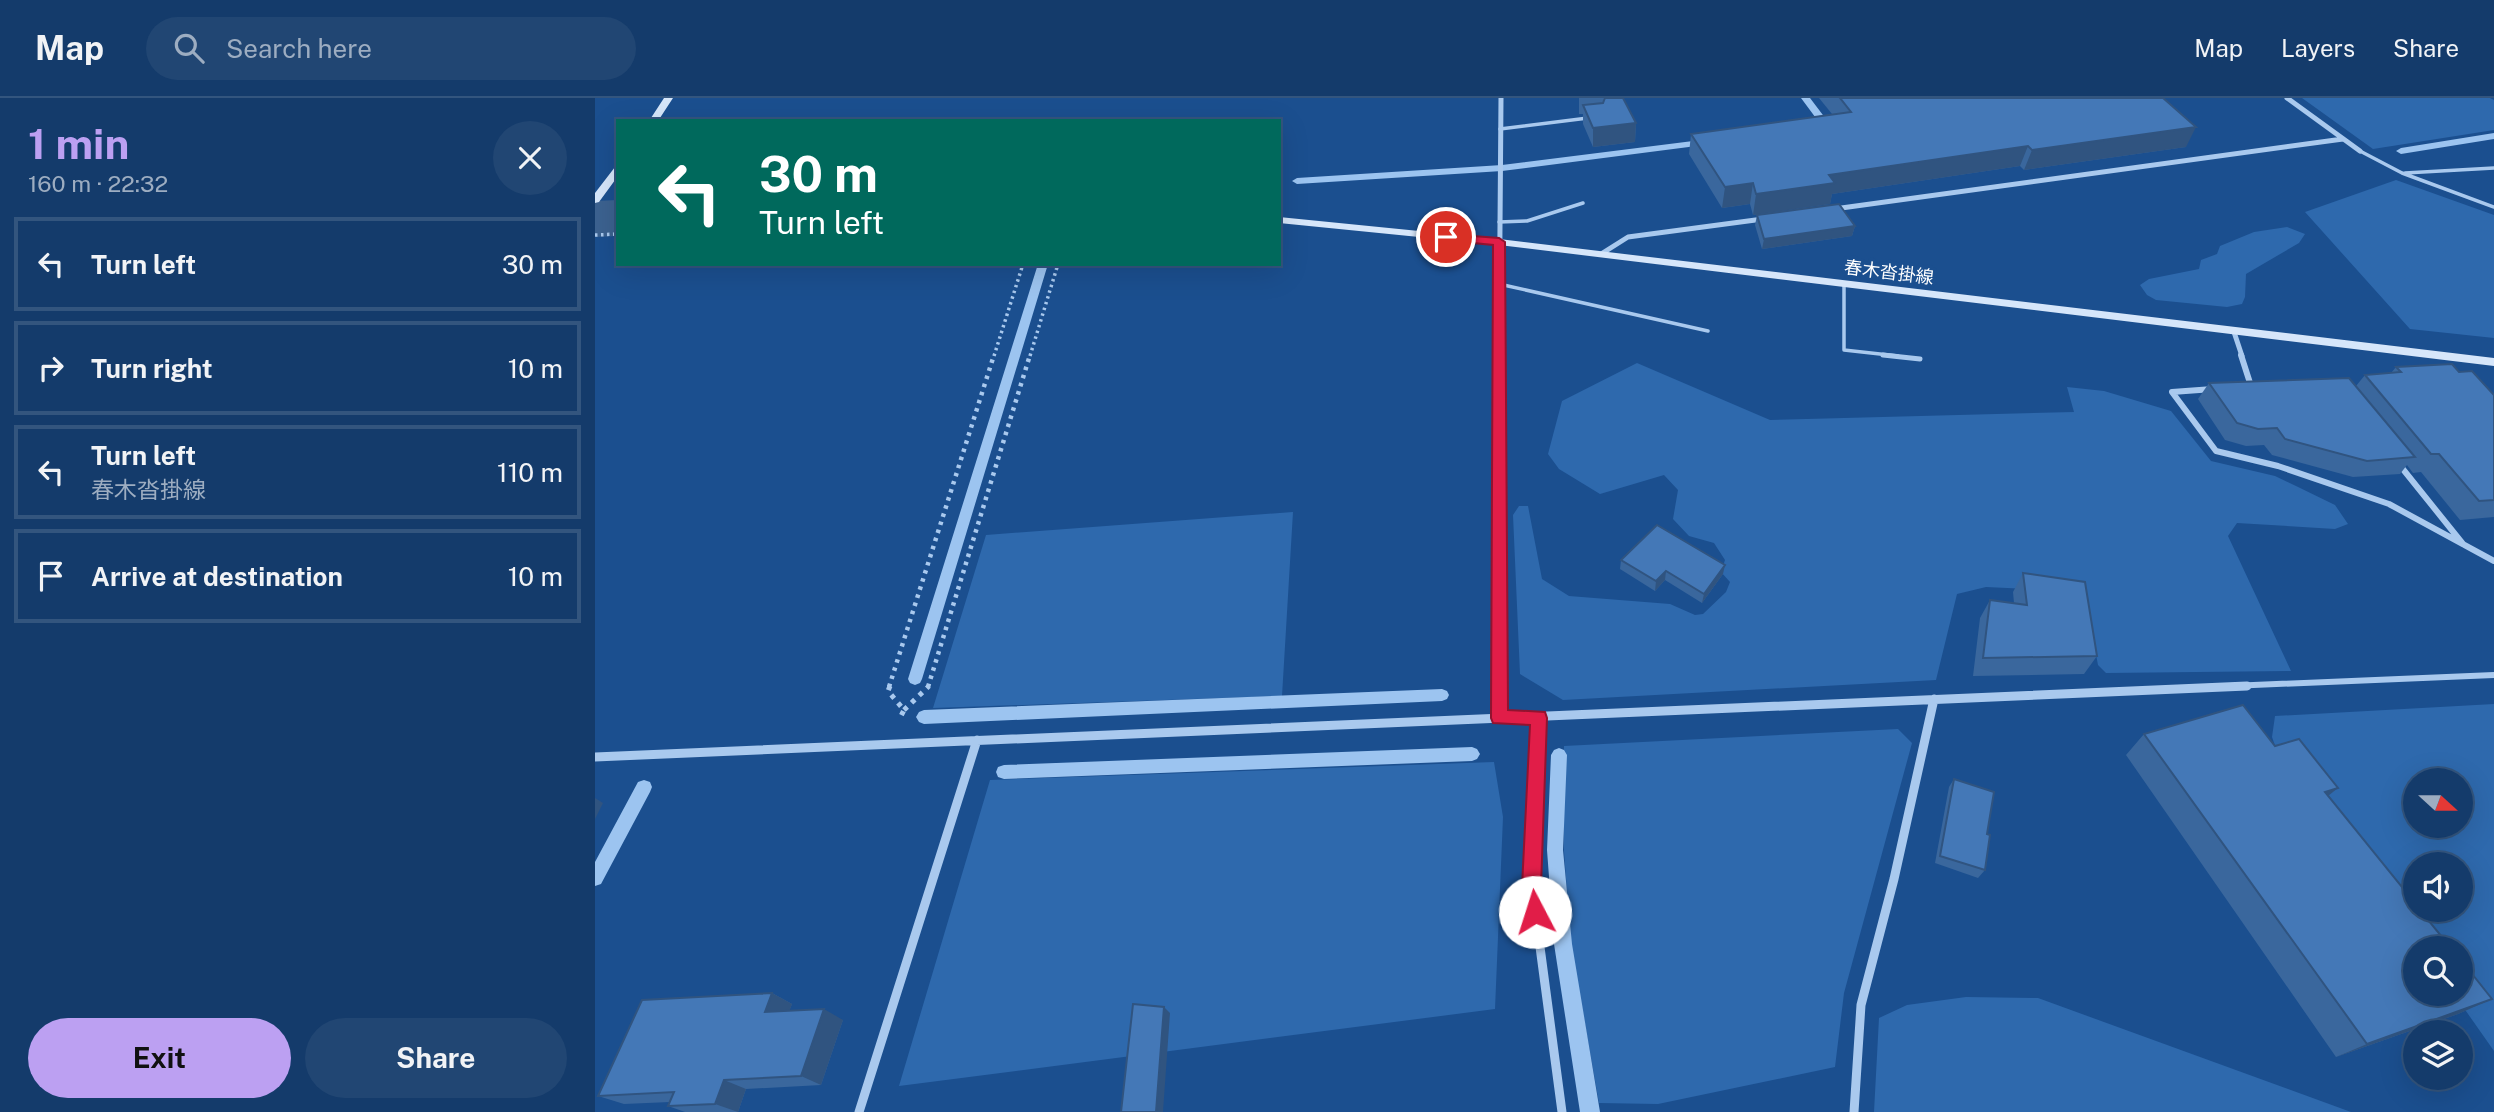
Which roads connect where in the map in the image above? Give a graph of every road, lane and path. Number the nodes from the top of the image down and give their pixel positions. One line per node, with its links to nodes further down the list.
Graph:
1 (669, 98): 5 (main road)
2 (1501, 98): 6 (street)
3 (2287, 98): 7 (street)
4 (1588, 118): 6 (lane)
5 (654, 119)
6 (1500, 129): 19 (street)
7 (2343, 139): 8 (street); 16 (street)
8 (2360, 151): 11 (lane)
9 (2494, 168): 11 (lane)
10 (616, 171): 13 (main road)
11 (2402, 173): 15 (lane)
12 (616, 192): 13 (main road)
13 (597, 195)
14 (1583, 203): 19 (lane)
15 (2494, 207)
16 (1833, 209)
17 (1765, 219): 23 (street)
18 (1281, 220): 22 (main road, 春木沓掛線)
19 (1499, 222): 22 (street)
20 (616, 234): 21 (path)
21 (595, 235)
22 (1499, 242): 23 (main road, 春木沓掛線); 26 (street)
23 (1601, 254): 27 (main road, 春木沓掛線)
24 (1022, 266): 41 (path)
25 (1057, 266): 41 (path)
26 (1499, 284): 28 (lane); 42 (street)
27 (1844, 284): 29 (main road, 春木沓掛線); 30 (lane)
28 (1708, 331)
29 (2234, 332): 31 (main road, 春木沓掛線); 33 (street)
30 (1920, 359)
31 (2494, 362)
32 (2265, 385): 33 (street)
33 (2252, 386): 34 (street)
34 (2238, 387)
35 (2225, 388): 37 (street)
36 (2389, 452): 37 (street)
37 (2463, 544): 38 (street)
38 (2494, 561)
39 (2494, 675): 40 (street)
40 (1934, 699): 43 (street); 49 (street)
41 (904, 710): 45 (path)
42 (1499, 718): 43 (street); 44 (street)
43 (1539, 718): 48 (street)
44 (977, 740): 45 (street); 47 (street)
45 (889, 744): 46 (street)
46 (595, 757)
47 (859, 1112)
48 (1562, 1112)
49 (1854, 1112)

